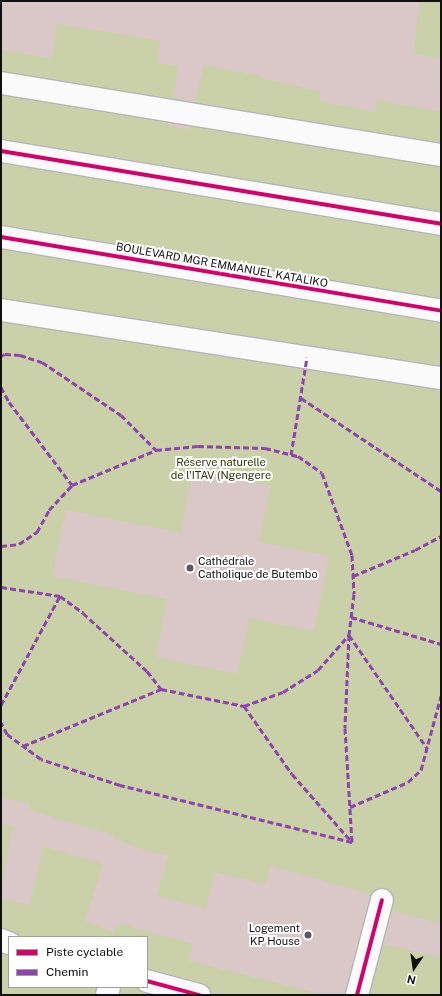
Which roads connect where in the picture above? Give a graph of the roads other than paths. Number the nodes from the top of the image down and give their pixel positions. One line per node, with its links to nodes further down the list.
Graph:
1 (1, 83): 3 (street)
2 (1, 151): 4 (street)
3 (441, 155)
4 (441, 224)
5 (1, 237): 7 (street, BOULEVARD MGR EMMANUEL KATALIKO)
6 (1, 310): 8 (street)
7 (441, 311)
8 (441, 378)
9 (382, 900): 12 (street)
10 (148, 981): 11 (street)
11 (199, 995)
12 (357, 995)

